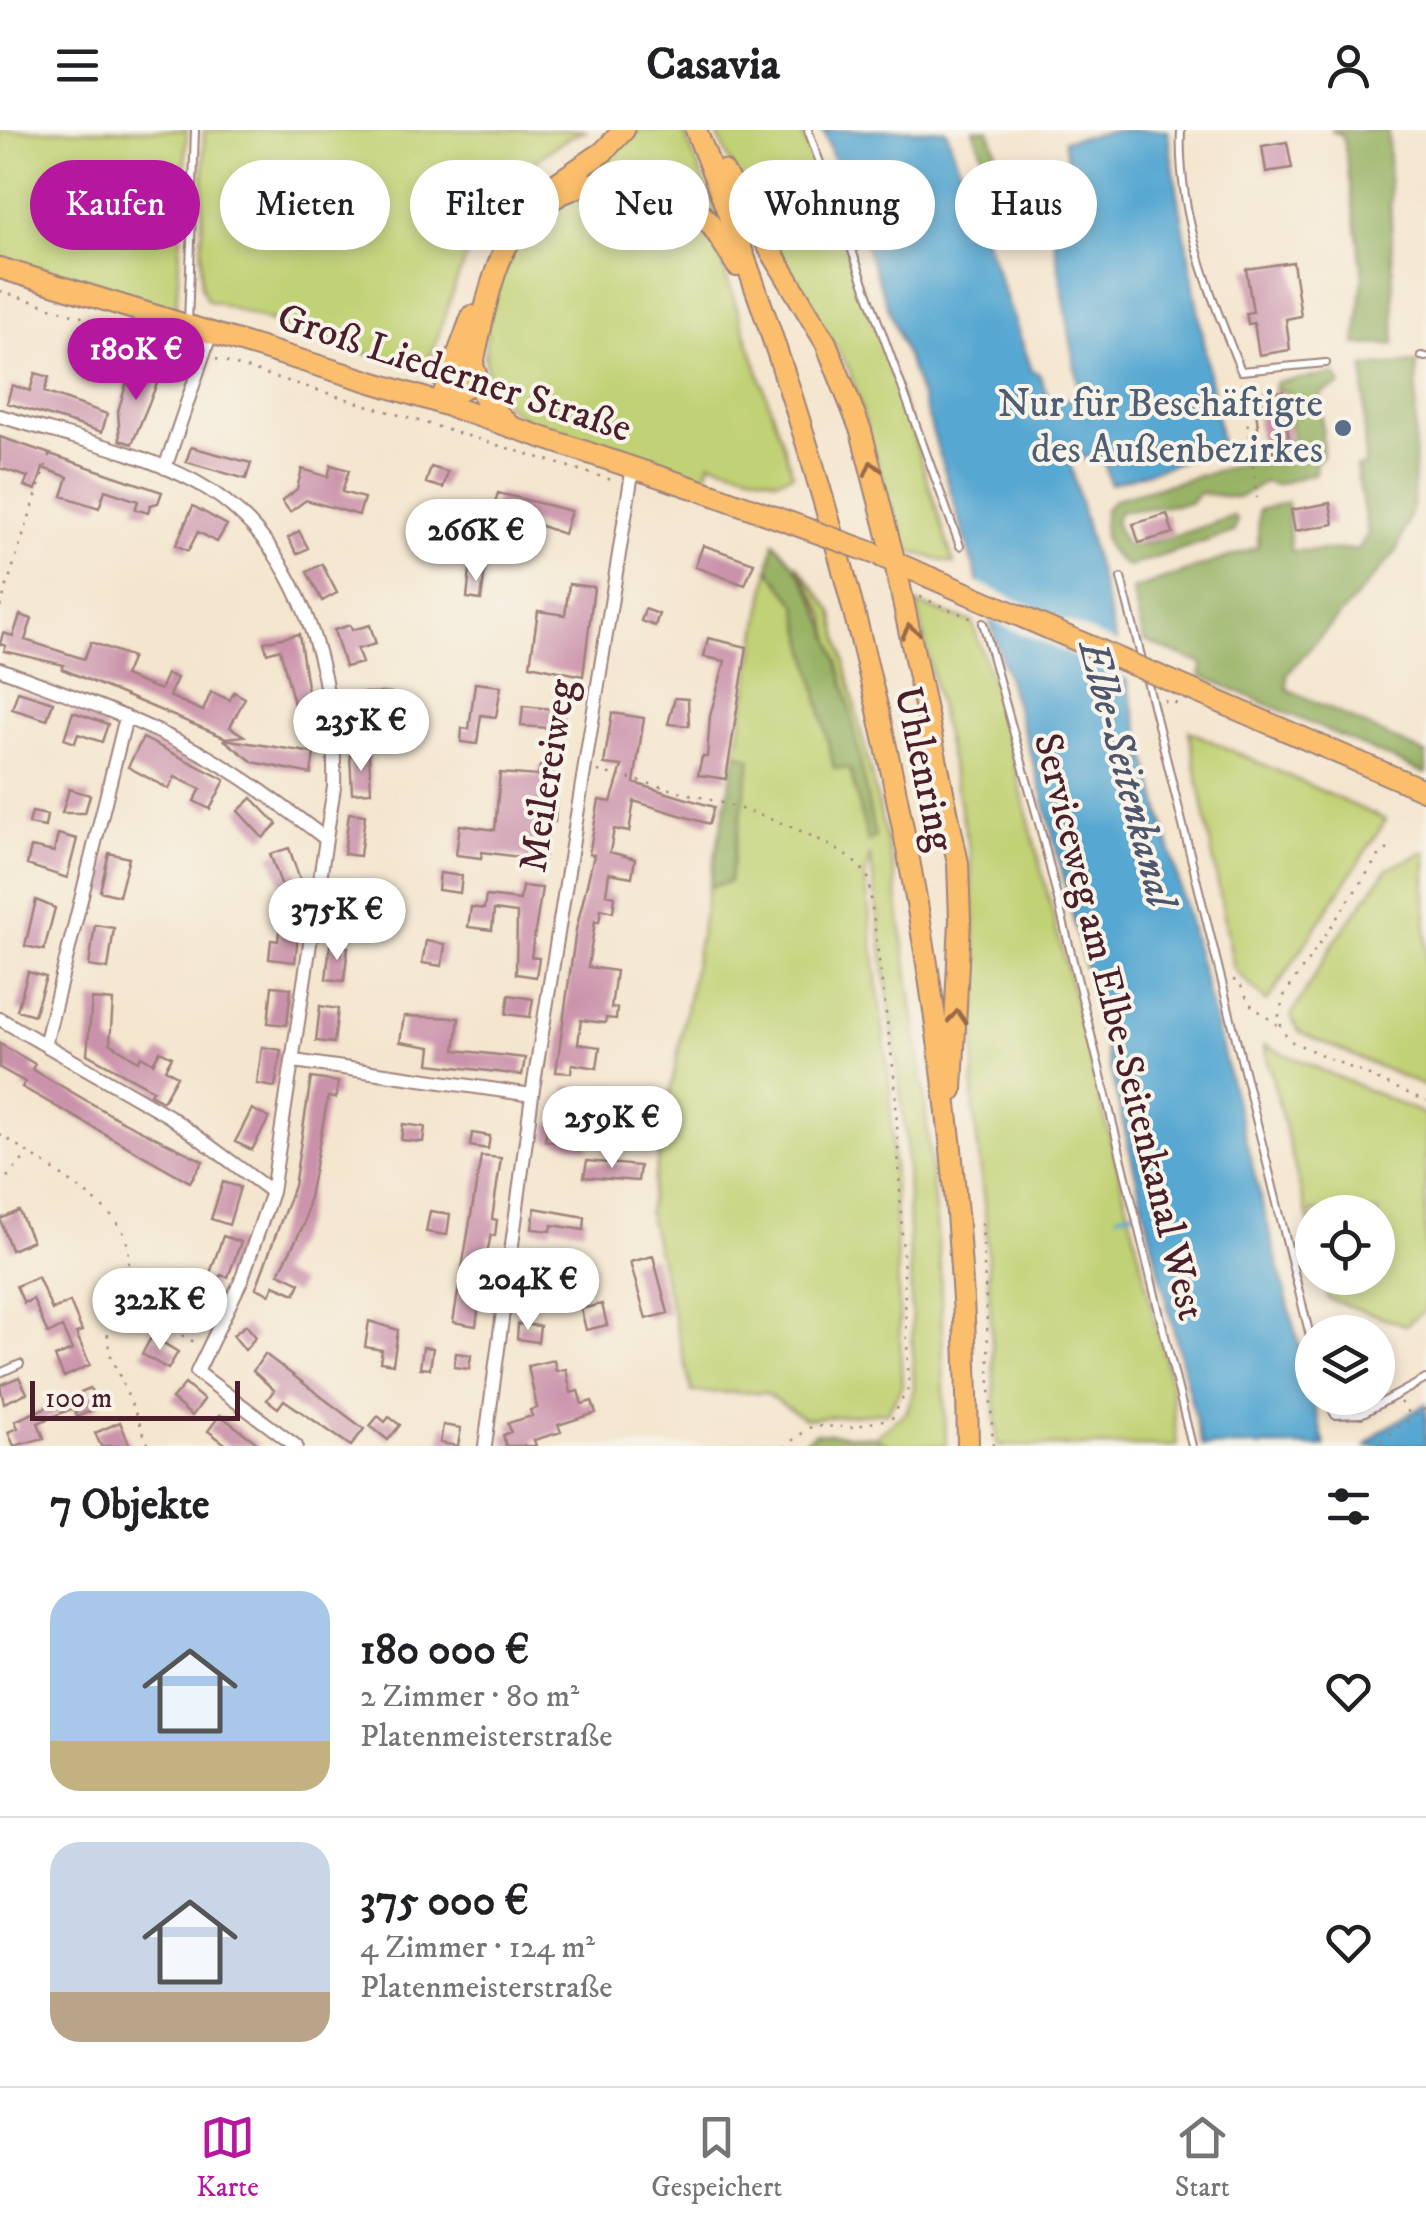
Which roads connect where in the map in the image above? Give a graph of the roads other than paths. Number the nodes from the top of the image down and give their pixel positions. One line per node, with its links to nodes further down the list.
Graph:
1 (196, 130): 8 (lane)
2 (624, 130): 12 (main road)
3 (698, 130): 7 (main road, Uhlenring); 18 (main road, one-way to 3)
4 (808, 130): 17 (lane)
5 (1181, 130): 10 (lane)
6 (0, 268): 8 (main road, Groß Liederner Straße)
7 (754, 293): 11 (main road); 31 (main road, Uhlenring)
8 (188, 328): 9 (main road, Groß Liederner Straße)
9 (206, 345): 12 (main road, Groß Liederner Straße); 15 (street)
10 (1326, 363)
11 (473, 366): 12 (main road); 14 (main road)
12 (440, 404): 14 (main road, Groß Liederner Straße)
13 (0, 416): 15 (street)
14 (511, 427): 16 (main road, Groß Liederner Straße)
15 (166, 468): 26 (street)
16 (631, 477): 18 (main road, Groß Liederner Straße, bridge); 30 (street, Meilereiweg)
17 (960, 546)
18 (885, 558): 19 (main road, Groß Liederner Straße); 21 (main road)
19 (925, 575): 21 (main road); 25 (main road, Groß Liederner Straße, bridge)
20 (1120, 578): 33 (lane)
21 (911, 595): 31 (main road, one-way to 21)
22 (983, 623): 41 (lane, Serviceweg am Elbe-Seitenkanal West)
23 (0, 669): 24 (street)
24 (126, 717): 26 (street); 28 (street)
25 (1426, 791)
26 (326, 840): 29 (street)
27 (0, 1019): 28 (street)
28 (45, 1045): 32 (street)
29 (294, 1061): 30 (street); 32 (street)
30 (532, 1095): 39 (street, Meilereiweg)
31 (949, 1136): 40 (main road, Uhlenring)
32 (272, 1192): 38 (street)
33 (1305, 1315)
34 (20, 1364): 35 (lane)
35 (0, 1373)
36 (1426, 1379): 37 (lane)
37 (1395, 1396)
38 (296, 1446)
39 (485, 1446)
40 (968, 1446)
41 (1192, 1446)

